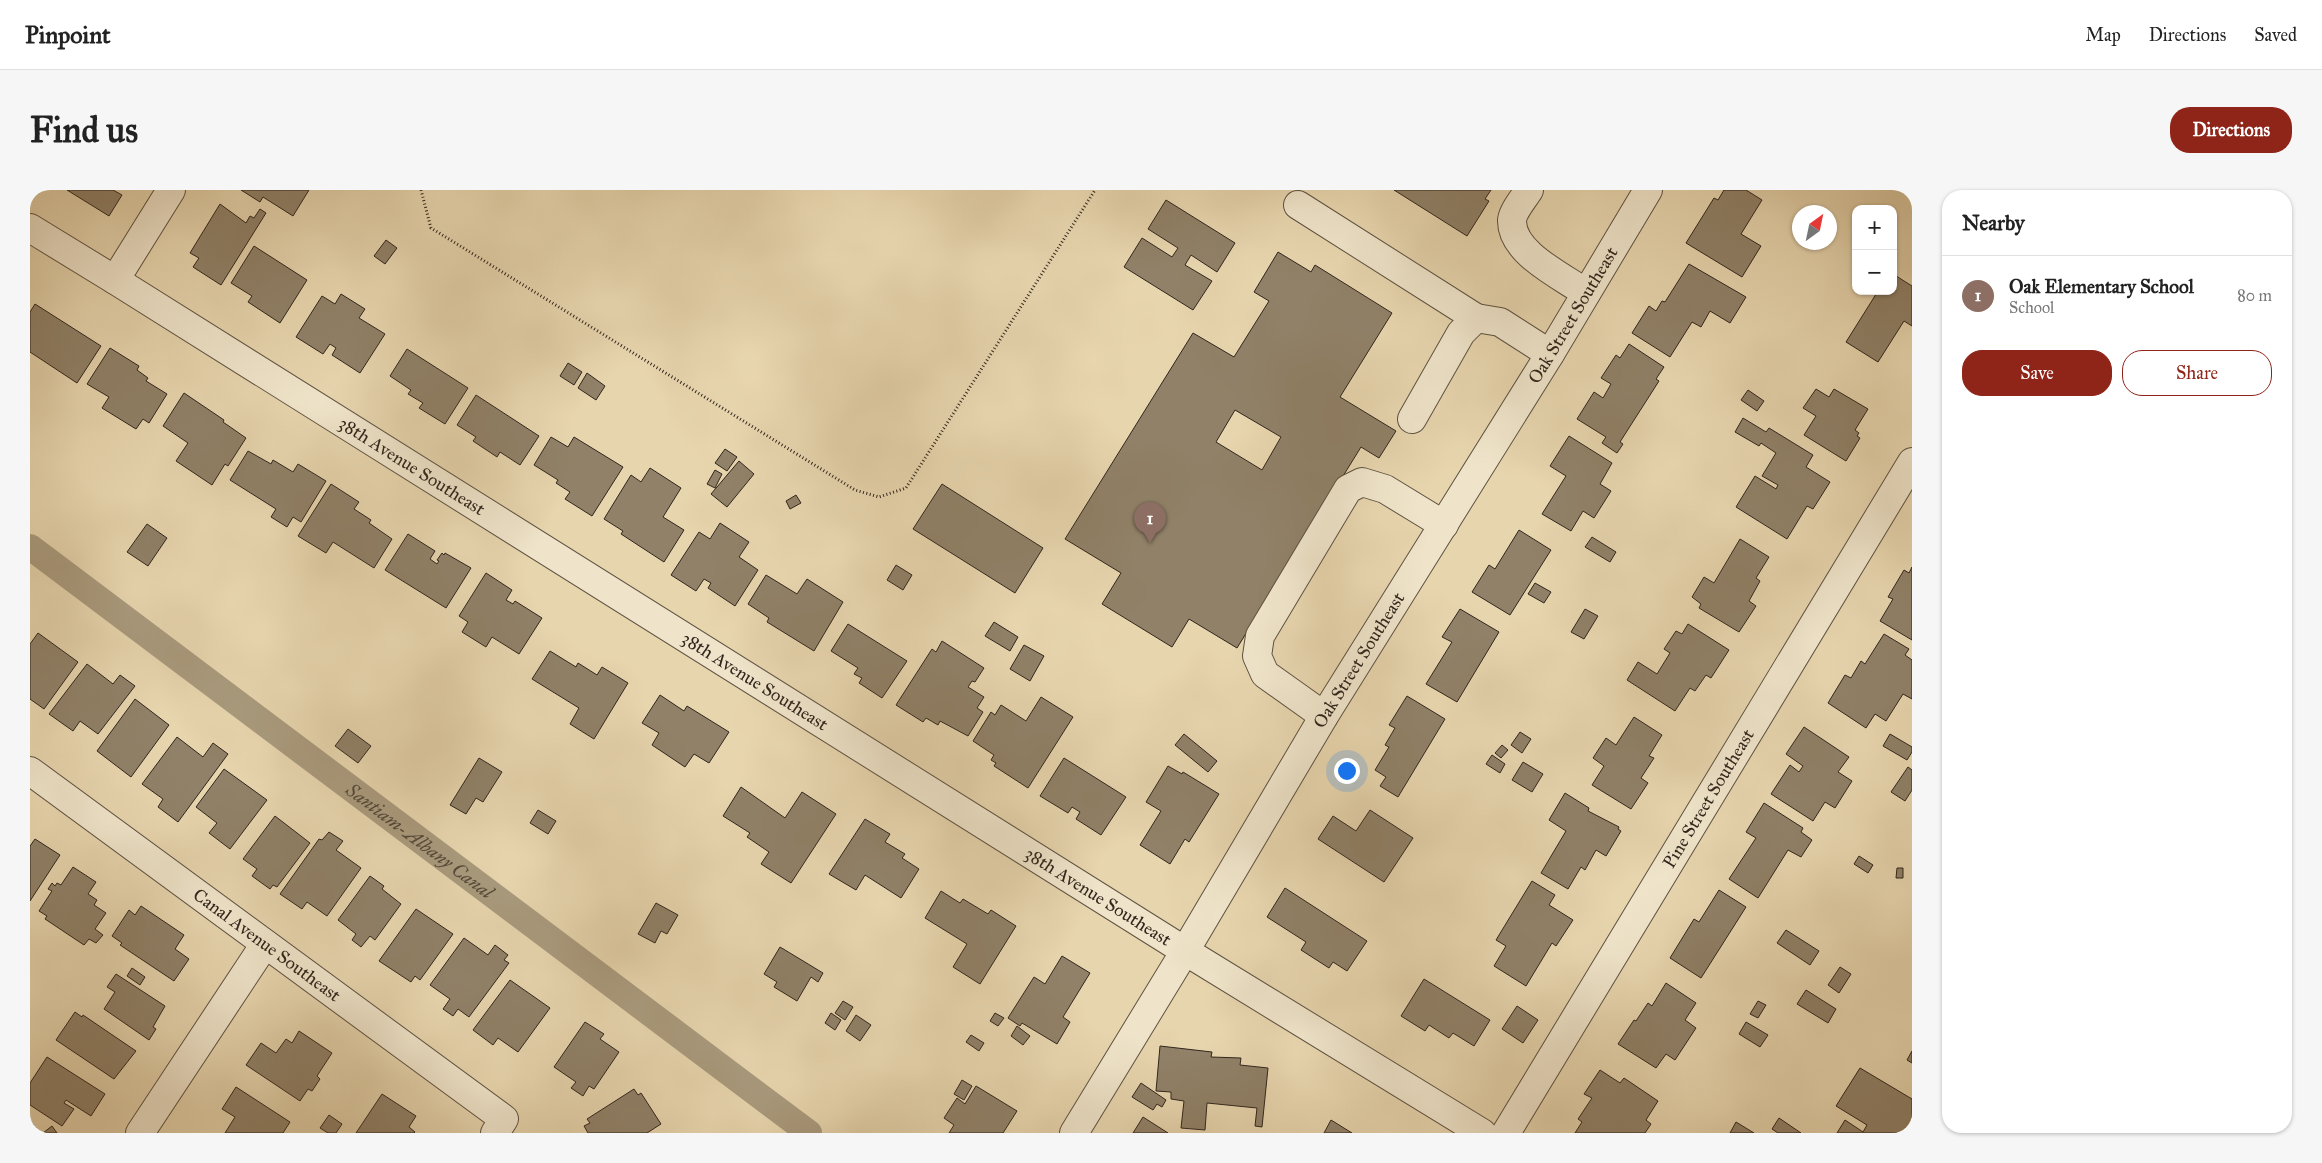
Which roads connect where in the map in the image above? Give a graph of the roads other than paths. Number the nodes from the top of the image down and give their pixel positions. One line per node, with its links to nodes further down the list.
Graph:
1 (171, 190): 6 (street)
2 (1529, 190): 7 (street)
3 (1648, 190): 7 (street, Oak Street Southeast)
4 (1298, 205): 8 (street)
5 (30, 228): 6 (street, 38th Avenue Southeast)
6 (115, 280): 16 (street, 38th Avenue Southeast)
7 (1586, 292): 9 (street, Oak Street Southeast)
8 (1476, 318): 9 (street); 10 (street)
9 (1550, 354): 12 (street, Oak Street Southeast)
10 (1412, 418)
11 (1912, 462): 21 (street, Pine Street Southeast)
12 (1444, 525): 13 (street, Oak Street Southeast); 13 (street)
13 (1324, 716): 16 (street, Oak Street Southeast)
14 (30, 771): 15 (street, Canal Avenue Southeast)
15 (265, 944): 17 (street, Canal Avenue Southeast); 18 (street)
16 (1185, 951): 19 (street, Oak Street Southeast); 20 (street, 38th Avenue Southeast)
17 (499, 1126)
18 (140, 1133)
19 (1074, 1133)
20 (1482, 1133)
21 (1506, 1133)

